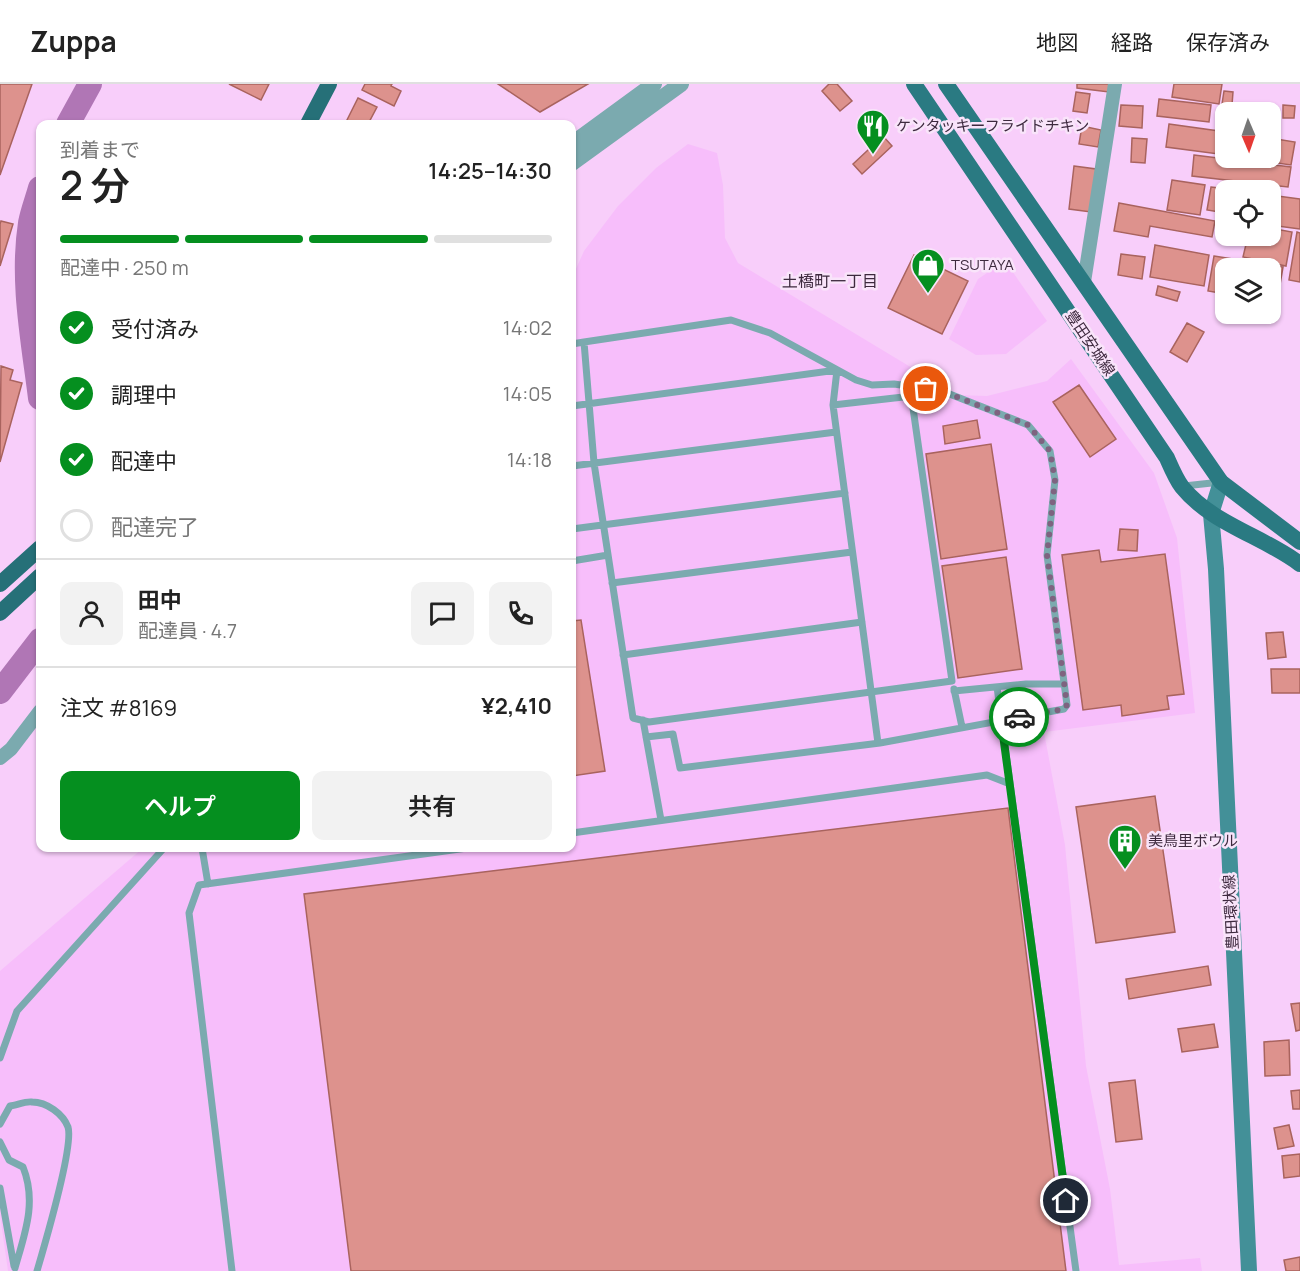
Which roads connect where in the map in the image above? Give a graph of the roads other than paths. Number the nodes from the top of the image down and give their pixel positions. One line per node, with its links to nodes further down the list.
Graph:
1 (328, 84): 7 (highway)
2 (654, 84): 8 (street)
3 (681, 84): 9 (street)
4 (914, 84): 23 (main road, 豊田安城線)
5 (946, 84): 10 (main road, 豊田安城線)
6 (1115, 84): 10 (street)
7 (310, 120)
8 (576, 141)
9 (576, 160)
10 (1084, 282): 22 (main road, 豊田安城線)
11 (584, 342): 12 (lane); 13 (lane); 16 (lane)
12 (576, 343)
13 (837, 370): 14 (lane); 16 (lane); 17 (lane)
14 (910, 387): 15 (lane); 41 (lane)
15 (912, 396): 17 (lane); 40 (lane)
16 (589, 404): 18 (lane); 20 (lane)
17 (833, 405): 19 (lane)
18 (576, 406)
19 (837, 432): 20 (lane); 24 (lane)
20 (594, 463): 21 (lane); 26 (lane)
21 (576, 465)
22 (1221, 482): 23 (lane); 25 (main road, 豊田環状線); 28 (main road, 豊田安城線)
23 (1182, 486): 25 (main road, 豊田安城線)
24 (845, 493): 26 (lane); 30 (lane)
25 (1210, 514): 33 (main road, 豊田安城線); 69 (main road, 豊田環状線)
26 (604, 526): 27 (lane); 31 (lane)
27 (576, 530)
28 (1300, 542)
29 (36, 552): 36 (highway)
30 (852, 552): 35 (lane); 38 (lane)
31 (608, 555): 32 (lane); 35 (lane)
32 (576, 560)
33 (1300, 564)
34 (36, 581): 37 (highway)
35 (612, 583): 39 (lane)
36 (0, 584)
37 (0, 613)
38 (862, 622): 39 (lane); 44 (lane)
39 (623, 655): 47 (lane)
40 (952, 681): 43 (lane); 44 (lane)
41 (1065, 684): 42 (lane); 48 (lane)
42 (997, 687): 43 (lane); 48 (lane)
43 (954, 691): 49 (lane)
44 (871, 692): 46 (lane); 52 (lane)
45 (36, 716): 53 (street)
46 (672, 718): 47 (lane); 50 (lane)
47 (643, 720): 51 (lane)
48 (1001, 720): 49 (lane); 54 (lane)
49 (962, 727): 52 (lane)
50 (673, 734): 51 (lane); 52 (lane)
51 (646, 737): 55 (lane)
52 (879, 743)
53 (0, 758)
54 (1010, 784): 55 (lane); 68 (lane)
55 (661, 820): 56 (lane)
56 (576, 832)
57 (160, 852): 61 (lane)
58 (203, 852): 60 (lane)
59 (438, 852): 60 (lane)
60 (207, 884): 67 (lane)
61 (0, 1058)
62 (0, 1124): 66 (lane)
63 (0, 1142): 65 (lane)
64 (0, 1188): 65 (lane)
65 (15, 1270)
66 (37, 1271)
67 (232, 1271)
68 (1076, 1271)
69 (1249, 1271)

